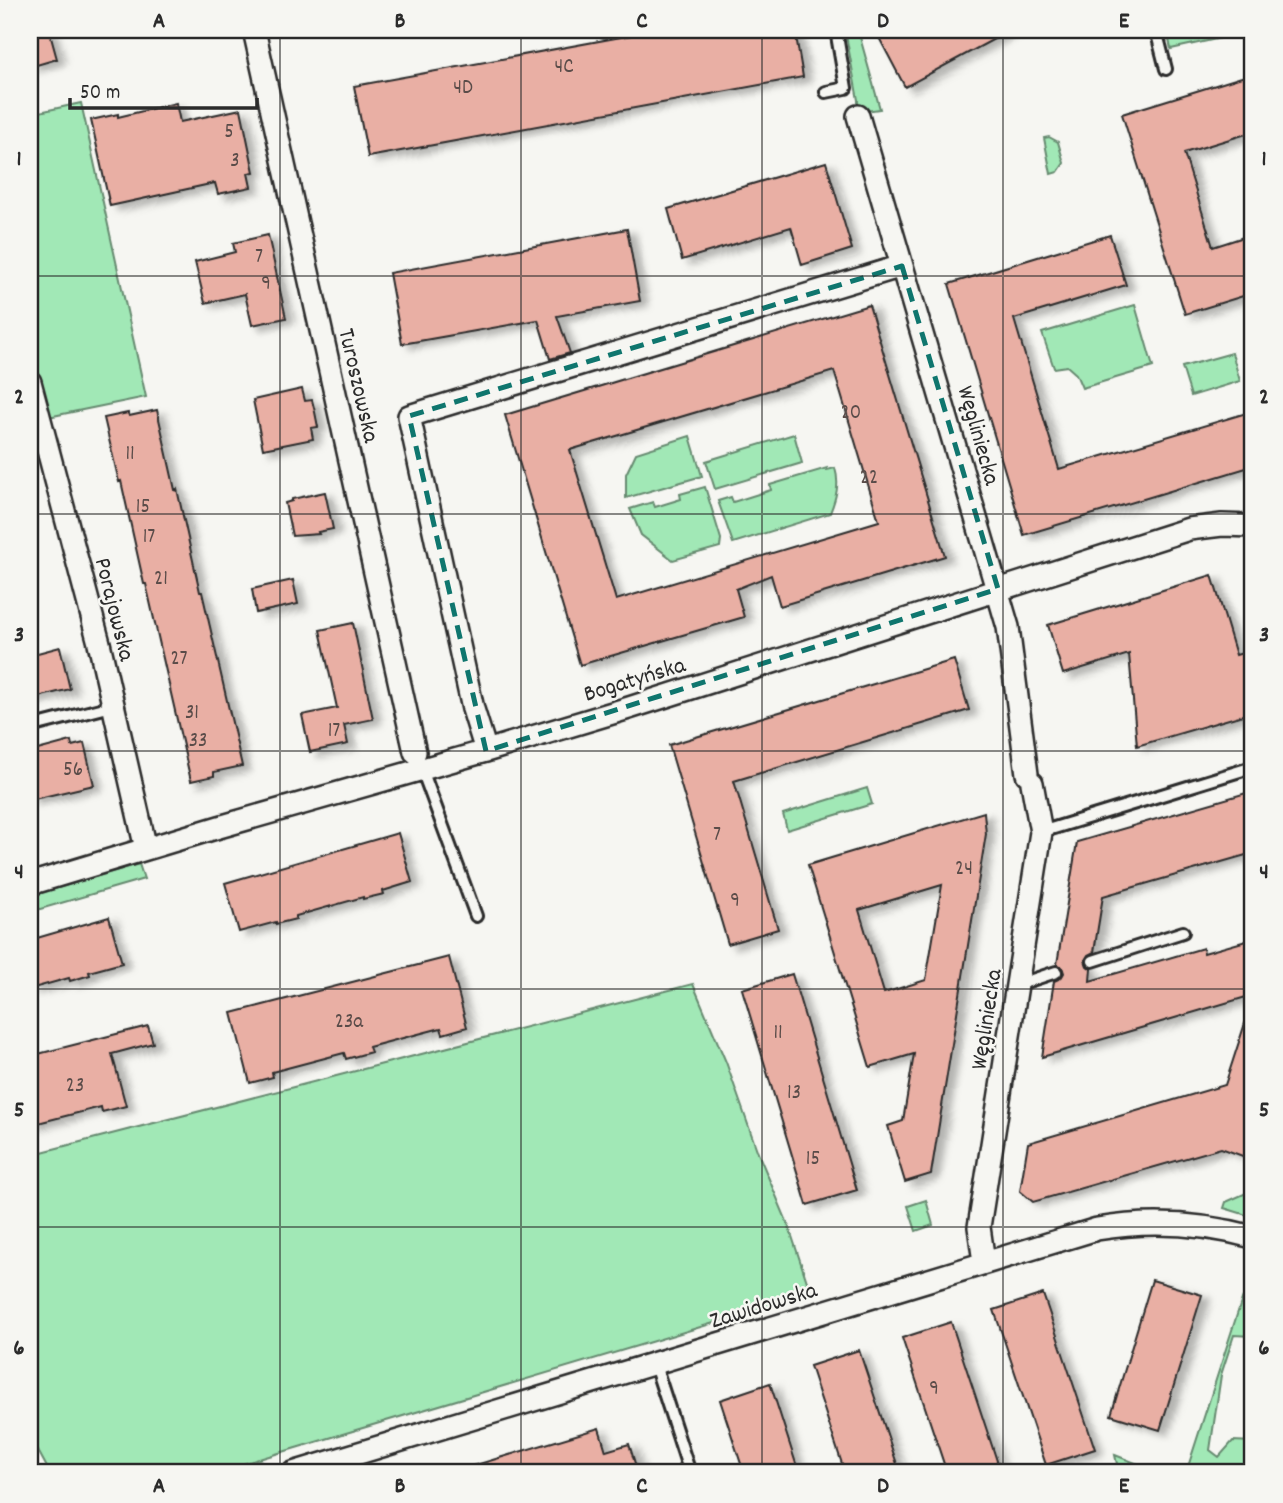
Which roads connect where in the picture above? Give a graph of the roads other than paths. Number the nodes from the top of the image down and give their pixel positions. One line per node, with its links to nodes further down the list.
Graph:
1 (254, 30): 14 (street, Turoszowska)
2 (836, 30): 5 (lane)
3 (1156, 30): 4 (lane)
4 (1166, 69)
5 (826, 92)
6 (858, 116): 7 (street, Węgliniecka)
7 (902, 265): 10 (street, Węgliniecka); 13 (street)
8 (30, 382): 11 (street, Porajowska)
9 (1253, 526): 10 (street, Bogatyńska)
10 (998, 589): 13 (street, Bogatyńska); 16 (street, Węgliniecka)
11 (112, 706): 12 (lane); 17 (street, Porajowska)
12 (30, 727)
13 (486, 751): 14 (street, Bogatyńska)
14 (418, 760): 17 (street, Bogatyńska); 19 (lane)
15 (1253, 767): 16 (lane)
16 (1041, 832): 23 (street, Węgliniecka)
17 (146, 849): 18 (street, Bogatyńska)
18 (30, 884)
19 (476, 916)
20 (1183, 932): 21 (lane)
21 (1093, 961)
22 (1056, 972): 23 (lane)
23 (1017, 985): 25 (street, Węgliniecka)
24 (1253, 1237): 25 (street, Zawidowska)
25 (984, 1262): 26 (street, Zawidowska)
26 (655, 1365): 27 (street, Zawidowska); 28 (lane)
27 (293, 1473)
28 (690, 1473)

